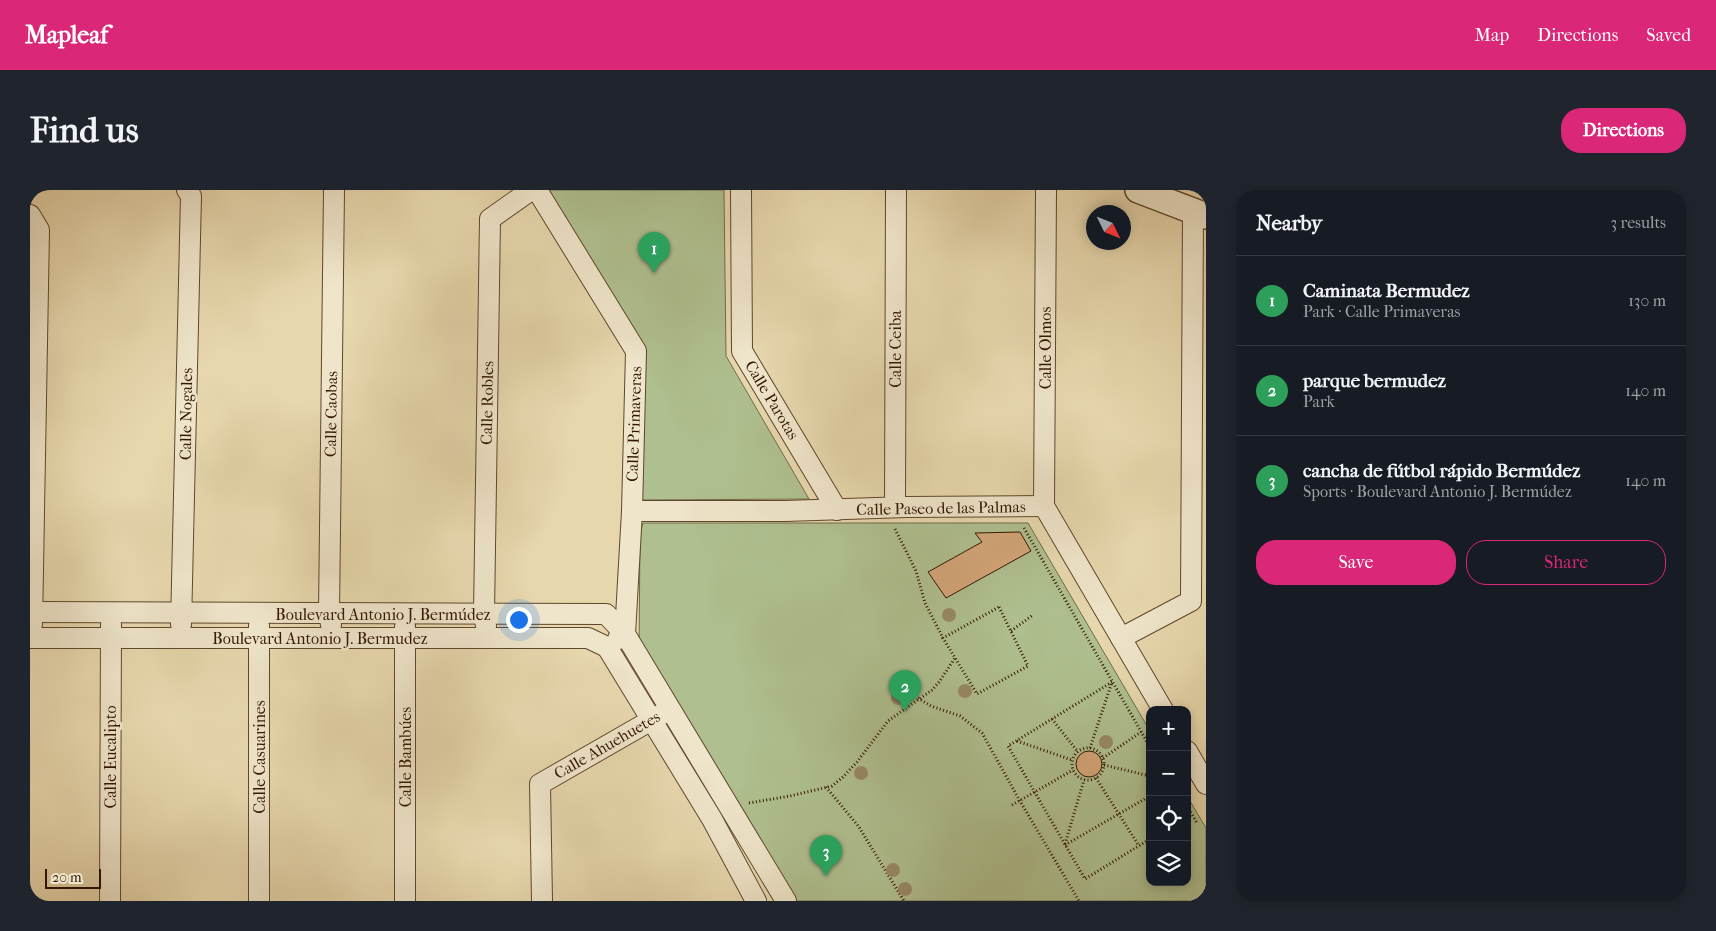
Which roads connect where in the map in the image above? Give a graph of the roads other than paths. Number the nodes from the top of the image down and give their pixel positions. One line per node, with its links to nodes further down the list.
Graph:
1 (188, 190): 17 (street, Calle Nogales)
2 (334, 190): 19 (street, Calle Caobas)
3 (531, 190): 21 (street, Calle Robles)
4 (537, 190): 14 (street, Calle Primaveras)
5 (741, 190): 13 (street, Calle Parotas)
6 (896, 190): 12 (street, Calle Ceiba)
7 (1046, 190): 11 (street, Calle Olmos)
8 (1138, 190): 9 (street)
9 (1199, 213): 30 (street)
10 (30, 215): 15 (street)
11 (1044, 506): 12 (street, Calle Paseo de las Palmas); 30 (street, Calle Paseo de las Palmas)
12 (895, 507): 13 (street, Calle Paseo de las Palmas)
13 (837, 510): 14 (street, Calle Paseo de las Palmas)
14 (632, 511): 22 (street, Calle Primaveras)
15 (31, 612): 16 (street, Boulevard Antonio J. Bermúdez); 23 (street)
16 (111, 612): 17 (street, Boulevard Antonio J. Bermúdez); 24 (street, Calle Eucalipto)
17 (181, 613): 18 (street, Boulevard Antonio J. Bermúdez); 25 (street, Calle Nogales)
18 (259, 613): 19 (street, Boulevard Antonio J. Bermúdez); 26 (street, Calle Casuarines)
19 (330, 613): 20 (street, Boulevard Antonio J. Bermúdez); 27 (street, Calle Caobas)
20 (406, 614): 21 (street, Boulevard Antonio J. Bermúdez); 28 (street, Calle Bambúes)
21 (484, 614): 22 (street, Boulevard Antonio J. Bermúdez); 29 (street, Calle Robles)
22 (625, 634): 31 (street); 33 (street, Boulevard Antonio J. Bermúdez)
23 (31, 638): 24 (street, Boulevard Antonio J. Bermudez)
24 (110, 638): 25 (street, Boulevard Antonio J. Bermudez); 38 (street, Calle Eucalipto)
25 (181, 638): 26 (street, Boulevard Antonio J. Bermudez)
26 (258, 638): 27 (street, Boulevard Antonio J. Bermudez); 39 (street, Calle Casuarines)
27 (333, 638): 28 (street, Boulevard Antonio J. Bermudez)
28 (405, 638): 29 (street, Boulevard Antonio J. Bermudez); 40 (street, Calle Bambúes)
29 (488, 638): 31 (street, Boulevard Antonio J. Bermudez)
30 (1121, 638): 32 (street, Calle Paseo de las Palmas)
31 (607, 648): 34 (street)
32 (1161, 706)
33 (671, 708): 34 (street, Calle Ahuehuetes); 37 (street, Boulevard Antonio J. Bermúdez)
34 (651, 721): 41 (street, Calle Ahuehuetes); 42 (street)
35 (1191, 758): 36 (street)
36 (1206, 784)
37 (779, 898)
38 (110, 901)
39 (259, 901)
40 (405, 901)
41 (542, 901)
42 (756, 901)

